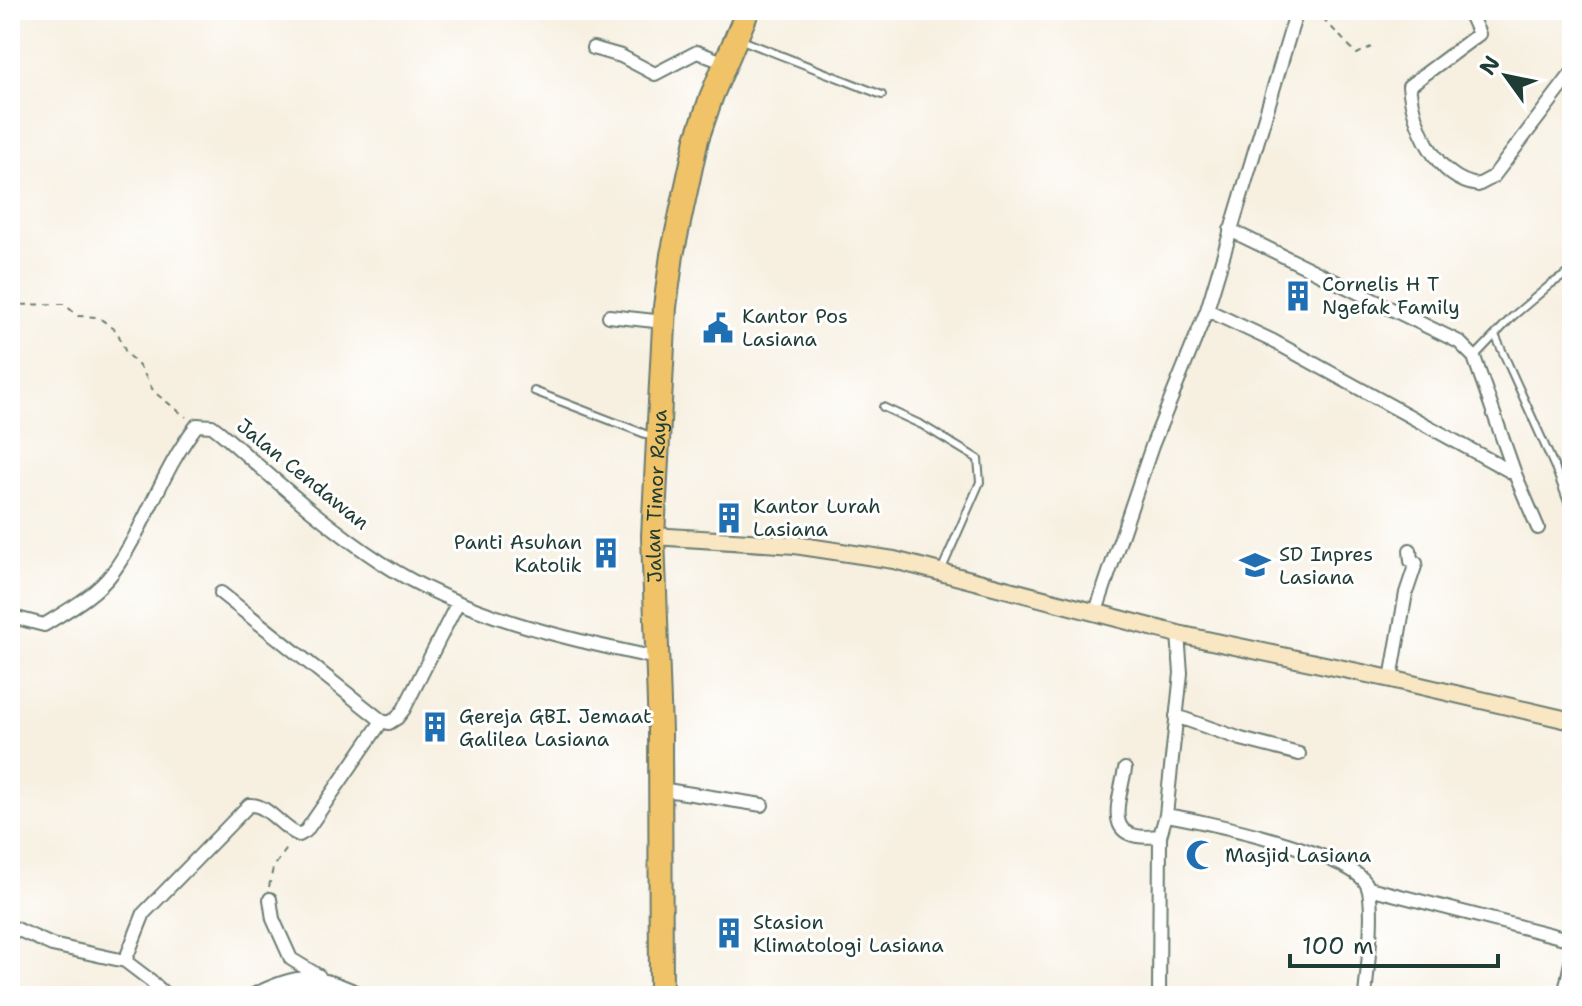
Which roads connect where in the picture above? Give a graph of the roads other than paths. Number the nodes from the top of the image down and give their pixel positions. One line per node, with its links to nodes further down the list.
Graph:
1 (748, 10): 4 (highway, Jalan Timor Raya)
2 (1297, 10): 9 (street)
3 (1468, 10): 7 (street)
4 (735, 38): 6 (highway, Jalan Timor Raya); 8 (lane)
5 (593, 48): 6 (street)
6 (725, 63): 13 (highway, Jalan Timor Raya)
7 (1572, 73)
8 (882, 95)
9 (1230, 230): 11 (street); 15 (street)
10 (1572, 271): 14 (lane)
11 (1207, 310): 19 (street); 27 (street)
12 (609, 316): 13 (street)
13 (664, 322): 18 (highway, Jalan Timor Raya)
14 (1495, 335): 15 (lane); 20 (lane)
15 (1474, 357): 19 (street)
16 (534, 391): 18 (lane)
17 (883, 407): 24 (lane)
18 (657, 438): 22 (highway, Jalan Timor Raya)
19 (1515, 474): 21 (street)
20 (1572, 513)
21 (1538, 528)
22 (653, 536): 24 (street); 30 (highway, Jalan Timor Raya)
23 (1410, 550): 31 (street)
24 (941, 571): 27 (street)
25 (221, 593): 33 (street)
26 (458, 602): 28 (street, Jalan Cendawan); 30 (street, Jalan Cendawan); 33 (street)
27 (1095, 614): 29 (street)
28 (10, 620)
29 (1178, 634): 31 (street); 32 (street)
30 (657, 658): 37 (highway, Jalan Timor Raya)
31 (1391, 679): 34 (street)
32 (1176, 716): 35 (street); 39 (street)
33 (382, 721): 46 (street)
34 (1572, 721)
35 (1299, 754)
36 (1125, 769): 40 (street)
37 (660, 789): 38 (street); 51 (highway, Jalan Timor Raya)
38 (762, 805)
39 (1166, 815): 40 (street); 41 (street)
40 (1160, 836): 52 (street)
41 (1369, 888): 44 (street); 53 (street)
42 (270, 899): 47 (street)
43 (10, 926): 46 (street)
44 (1572, 940)
45 (1572, 958): 54 (street)
46 (125, 961): 48 (street)
47 (324, 978): 49 (street); 50 (street)
48 (167, 996)
49 (251, 996)
50 (365, 996)
51 (661, 996)
52 (1159, 996)
53 (1365, 996)
54 (1564, 996)

